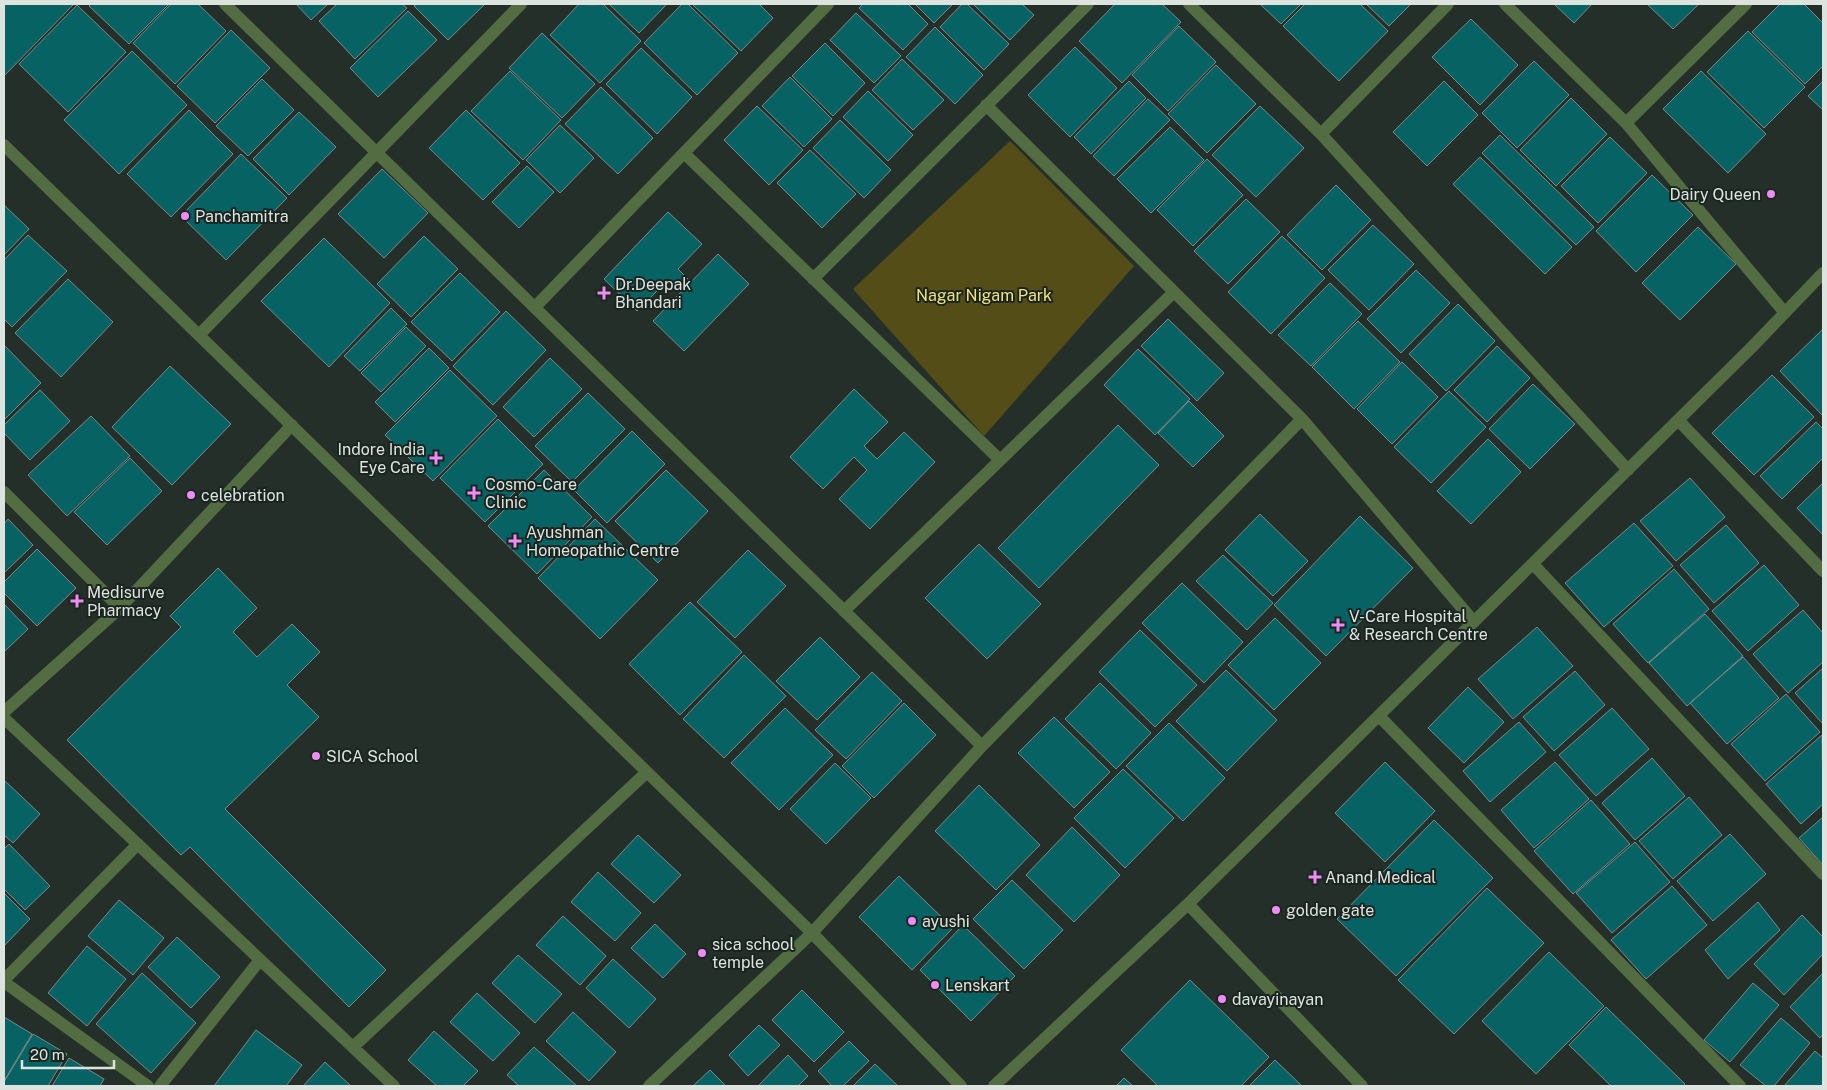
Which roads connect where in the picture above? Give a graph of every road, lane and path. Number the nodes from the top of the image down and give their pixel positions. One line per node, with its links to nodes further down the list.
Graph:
1 (225, 4): 13 (street)
2 (521, 4): 13 (street)
3 (828, 4): 14 (street)
4 (1088, 4): 9 (street)
5 (1189, 4): 11 (street)
6 (1448, 4): 11 (street)
7 (1505, 4): 10 (street)
8 (1746, 4): 10 (street)
9 (986, 105): 16 (street); 17 (street)
10 (1626, 123): 19 (street)
11 (1321, 134): 25 (street)
12 (4, 144): 20 (street)
13 (376, 152): 18 (street); 20 (street)
14 (684, 153): 16 (street); 18 (street)
15 (1822, 275): 19 (street)
16 (813, 279): 24 (street)
17 (1174, 292): 21 (street); 24 (street)
18 (535, 307): 30 (street)
19 (1785, 313): 22 (street)
20 (199, 335): 23 (street)
21 (1302, 419): 31 (street); 35 (street)
22 (1678, 420): 25 (street); 28 (street)
23 (292, 425): 29 (street); 36 (street)
24 (1000, 460): 30 (street)
25 (1628, 470): 27 (street)
26 (4, 492): 29 (street)
27 (1533, 564): 31 (street); 38 (street)
28 (1823, 571)
29 (120, 608): 32 (street)
30 (844, 610): 35 (street)
31 (1474, 622): 33 (street)
32 (4, 712)
33 (1379, 716): 39 (street); 52 (street)
34 (4, 718): 37 (street)
35 (982, 746): 40 (street)
36 (648, 772): 40 (street); 43 (street)
37 (138, 844): 41 (street); 42 (street)
38 (1823, 874)
39 (1188, 904): 50 (street); 51 (street)
40 (812, 932): 48 (street); 49 (street)
41 (260, 960): 43 (street); 46 (street)
42 (4, 981): 45 (street)
43 (353, 1047): 44 (street)
44 (380, 1081): 47 (street)
45 (148, 1086)
46 (160, 1086)
47 (394, 1086)
48 (649, 1086)
49 (961, 1086)
50 (994, 1086)
51 (1362, 1086)
52 (1740, 1086)

